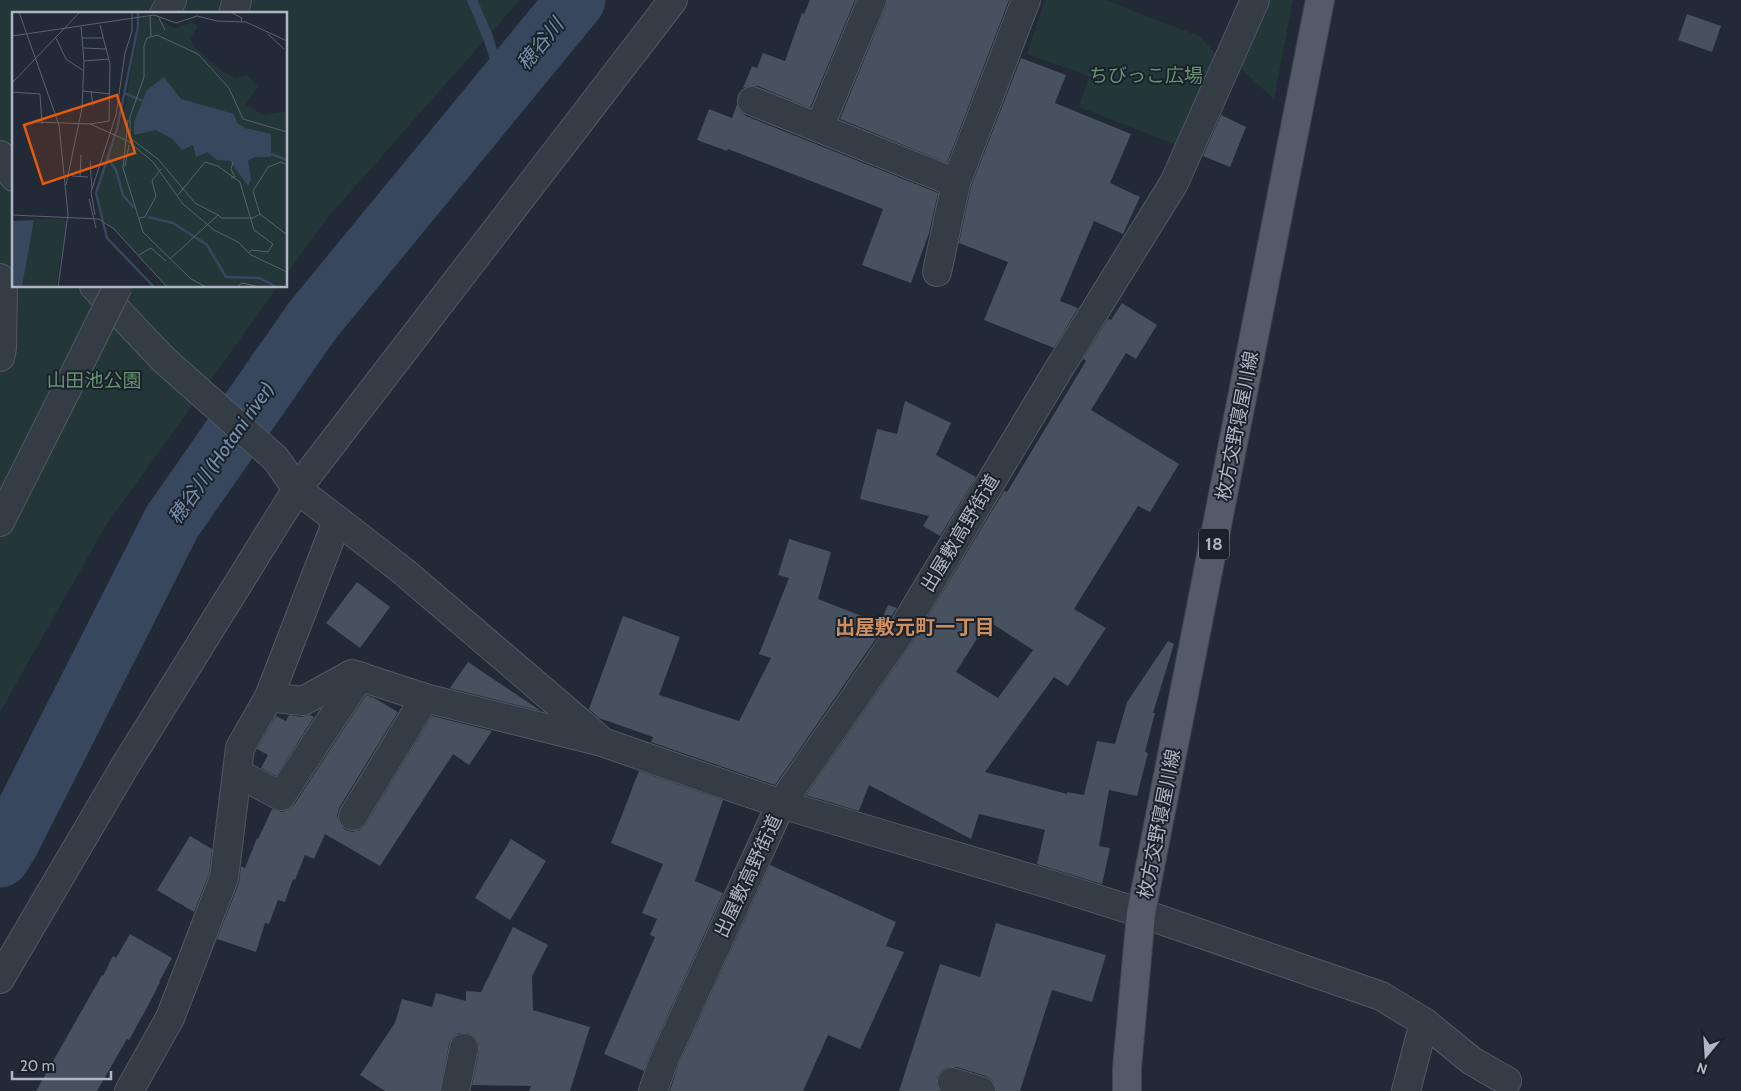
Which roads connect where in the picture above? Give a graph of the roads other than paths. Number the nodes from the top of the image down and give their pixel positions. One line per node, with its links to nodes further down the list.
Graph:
1 (172, 0): 7 (street)
2 (673, 0): 18 (street)
3 (872, 0): 9 (street)
4 (1026, 0): 12 (street)
5 (1255, 0): 26 (street, 出屋敷高野街道)
6 (1320, 0): 28 (main road, 枚方交野寝屋川線 / 18)
7 (165, 12)
8 (752, 101): 9 (street)
9 (818, 128): 12 (street)
10 (0, 155): 11 (street)
11 (12, 174)
12 (956, 183): 13 (street)
13 (936, 272)
14 (0, 278): 17 (street)
15 (96, 288): 18 (street)
16 (117, 288): 20 (street, bridge)
17 (0, 357)
18 (297, 489): 19 (street); 29 (street)
19 (337, 521): 22 (street); 24 (street)
20 (0, 522)
21 (360, 676): 22 (street); 23 (street); 25 (street)
22 (269, 697): 25 (street)
23 (425, 698): 24 (street); 27 (street)
24 (602, 742): 26 (street)
25 (237, 773): 34 (street)
26 (781, 804): 28 (street); 36 (street, 出屋敷高野街道)
27 (353, 816)
28 (1141, 913): 30 (street); 38 (main road, 枚方交野寝屋川線 / 18)
29 (0, 979)
30 (1424, 1022): 32 (street); 39 (street)
31 (464, 1048): 35 (street)
32 (1508, 1081)
33 (952, 1082): 37 (street)
34 (129, 1091)
35 (455, 1091)
36 (653, 1091)
37 (980, 1091)
38 (1127, 1091)
39 (1406, 1091)

